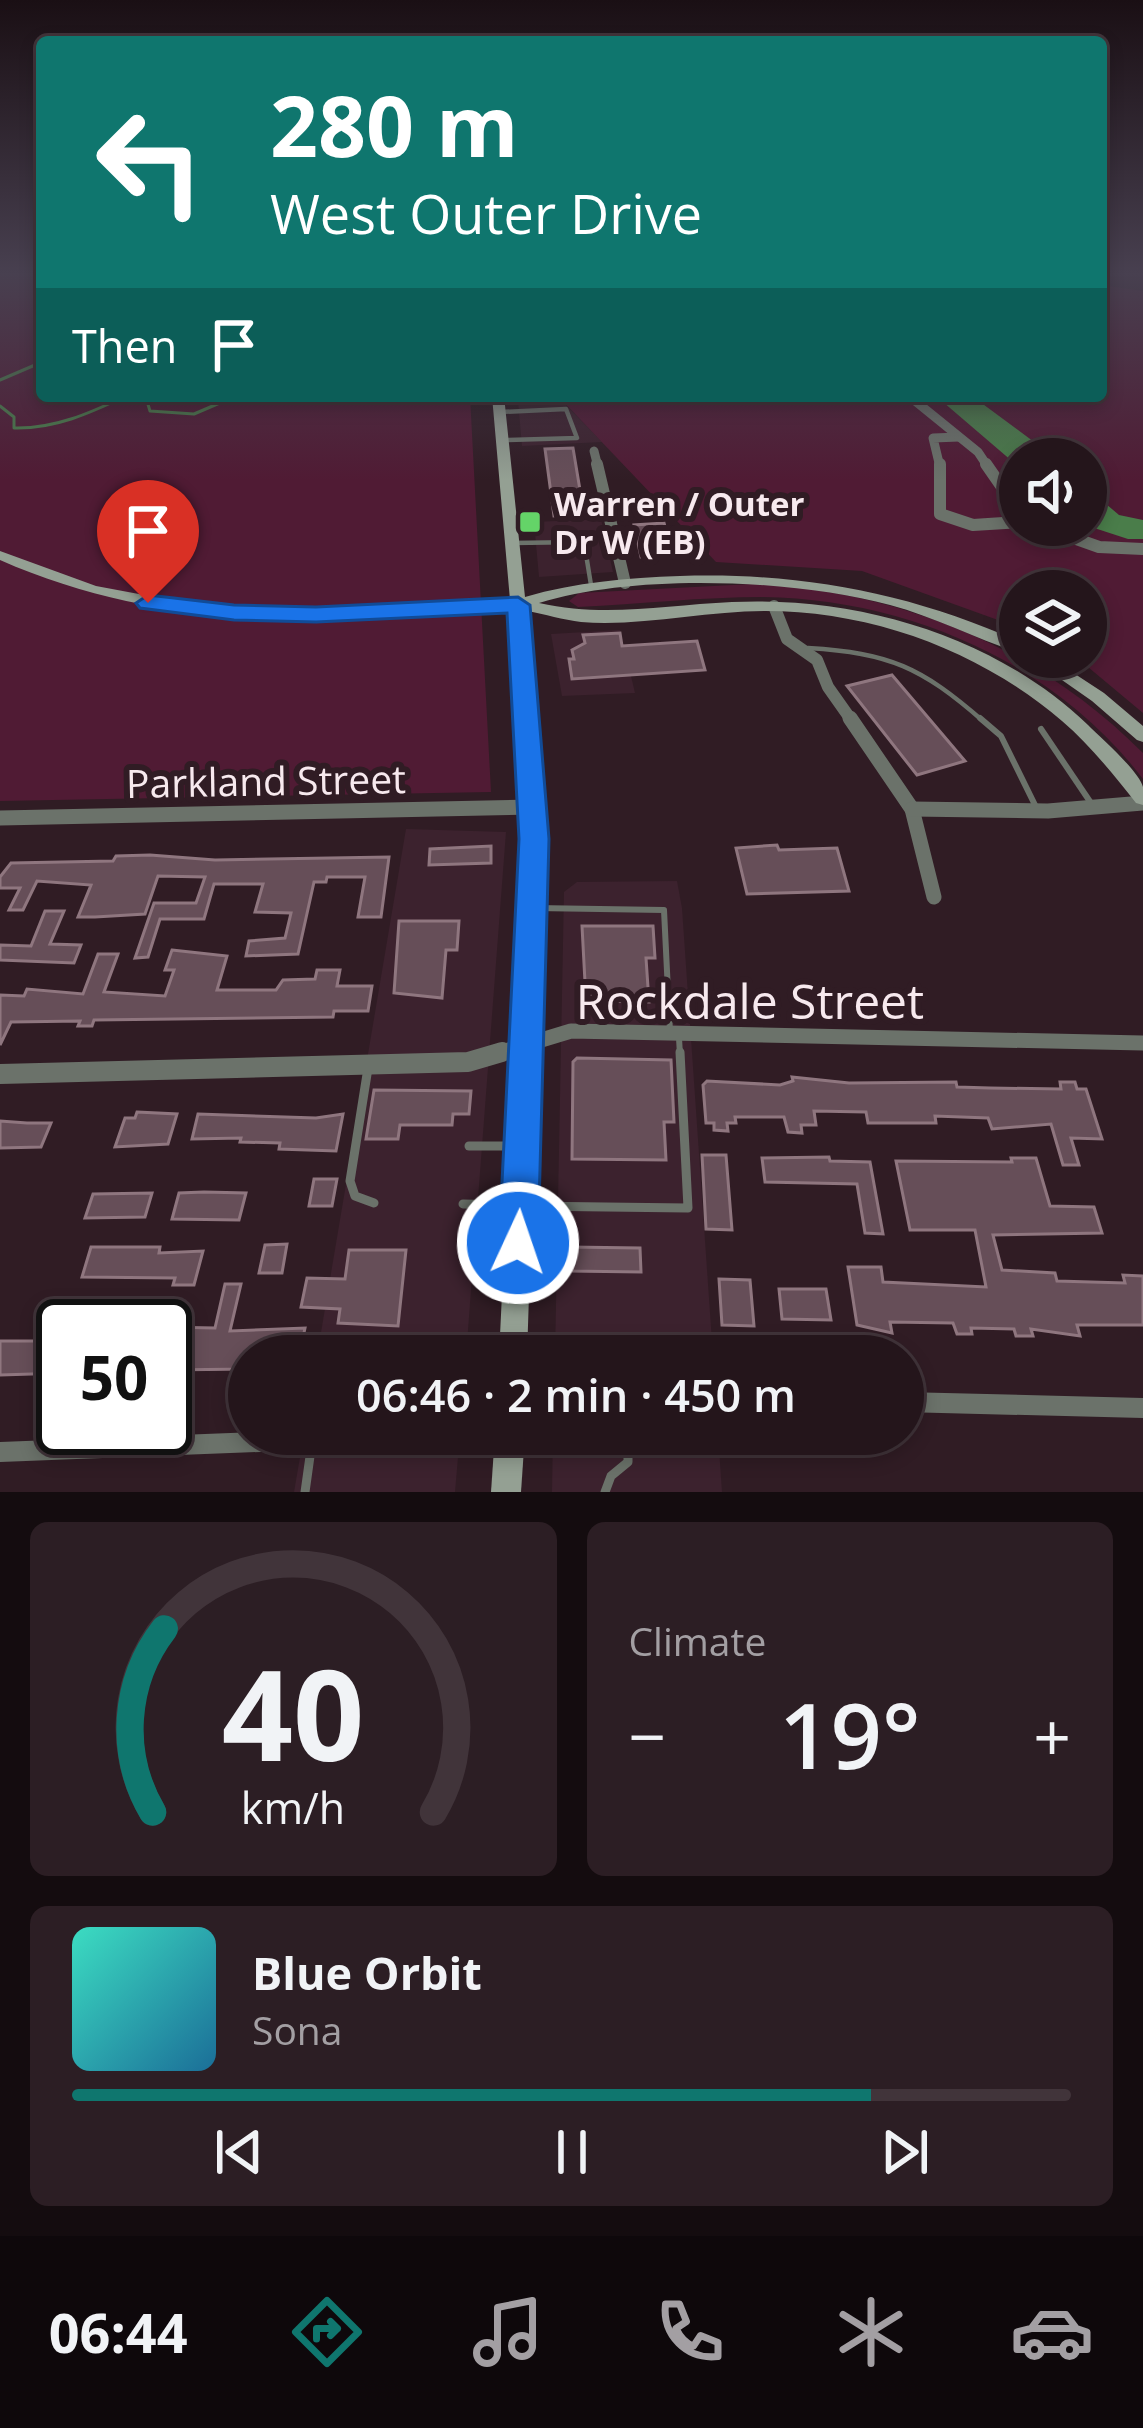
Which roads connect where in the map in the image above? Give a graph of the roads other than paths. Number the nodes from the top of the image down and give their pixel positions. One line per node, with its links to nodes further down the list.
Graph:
1 (914, 402): 3 (street)
2 (499, 404): 4 (main road); 4 (lane)
3 (959, 437): 6 (street); 9 (street)
4 (502, 440): 10 (main road)
5 (594, 452): 8 (street)
6 (999, 484)
7 (658, 510): 8 (lane)
8 (607, 512): 14 (street)
9 (999, 521)
10 (512, 544): 15 (lane); 17 (main road)
11 (1097, 546): 12 (street)
12 (1143, 548)
13 (0, 555): 17 (main road)
14 (625, 583): 15 (main road); 20 (main road)
15 (591, 585): 16 (main road)
16 (563, 590): 17 (main road); 19 (main road)
17 (518, 605): 19 (main road); 26 (main road)
18 (773, 607): 19 (main road); 21 (street); 25 (main road)
19 (564, 614)
20 (999, 639)
21 (800, 648): 27 (street); 29 (lane)
22 (1069, 678): 24 (main road)
23 (1041, 729): 28 (lane)
24 (1143, 736)
25 (1143, 801): 28 (street)
26 (532, 807): 30 (street, Parkland Street); 32 (main road)
27 (912, 809): 29 (street); 31 (street)
28 (1095, 809): 29 (street)
29 (1038, 810)
30 (0, 818)
31 (934, 897)
32 (532, 908): 33 (lane); 35 (main road)
33 (674, 1035): 34 (street, Rockdale Street); 35 (street, Rockdale Street); 42 (lane)
34 (1143, 1042)
35 (527, 1048): 36 (street, Rockdale Street); 39 (main road)
36 (369, 1064): 37 (street, Rockdale Street); 40 (lane)
37 (0, 1073)
38 (469, 1146): 39 (lane)
39 (523, 1146): 42 (main road)
40 (374, 1202)
41 (464, 1204): 42 (lane)
42 (520, 1205): 43 (main road)
43 (514, 1335)
44 (924, 1403): 45 (street)
45 (1143, 1408)
46 (228, 1445): 47 (street)
47 (0, 1452)
48 (310, 1455): 51 (lane)
49 (509, 1455): 52 (main road)
50 (628, 1455): 53 (lane)
51 (304, 1492)
52 (506, 1492)
53 (605, 1492)

